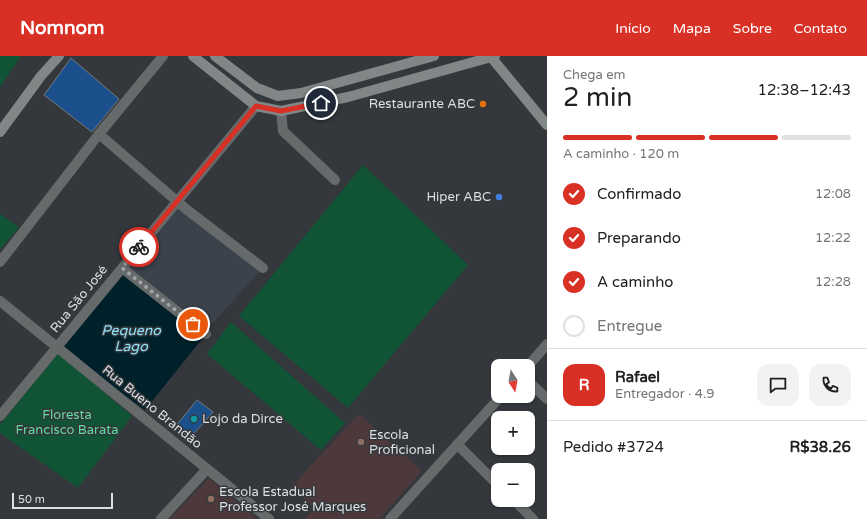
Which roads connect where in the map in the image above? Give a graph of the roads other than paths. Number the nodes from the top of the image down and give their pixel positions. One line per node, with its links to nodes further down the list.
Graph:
1 (49, 56): 8 (street)
2 (59, 56): 8 (street)
3 (163, 56): 13 (street)
4 (193, 56): 9 (street)
5 (215, 56): 6 (street)
6 (434, 56)
7 (491, 56): 10 (street); 11 (street)
8 (42, 75): 12 (street)
9 (256, 106): 10 (street); 15 (street, Rua São José)
10 (281, 111): 14 (street)
11 (547, 125)
12 (0, 132)
13 (100, 134): 15 (street); 16 (street)
14 (335, 180)
15 (176, 201): 17 (street, Rua São José); 18 (street)
16 (0, 262)
17 (122, 268): 20 (street); 22 (street, Rua São José)
18 (263, 268)
19 (0, 301): 22 (street, Rua Bueno Brandão)
20 (206, 334)
21 (547, 344): 23 (street)
22 (57, 346): 27 (street, Rua São José); 29 (street, Rua Bueno Brandão)
23 (534, 359)
24 (535, 388): 25 (street)
25 (547, 399)
26 (495, 403): 28 (street)
27 (0, 416)
28 (458, 445): 30 (street); 34 (street)
29 (207, 469): 32 (street); 33 (street, Rua Bueno Brandão)
30 (491, 478)
31 (521, 507): 35 (street)
32 (161, 519)
33 (269, 519)
34 (390, 519)
35 (533, 519)

